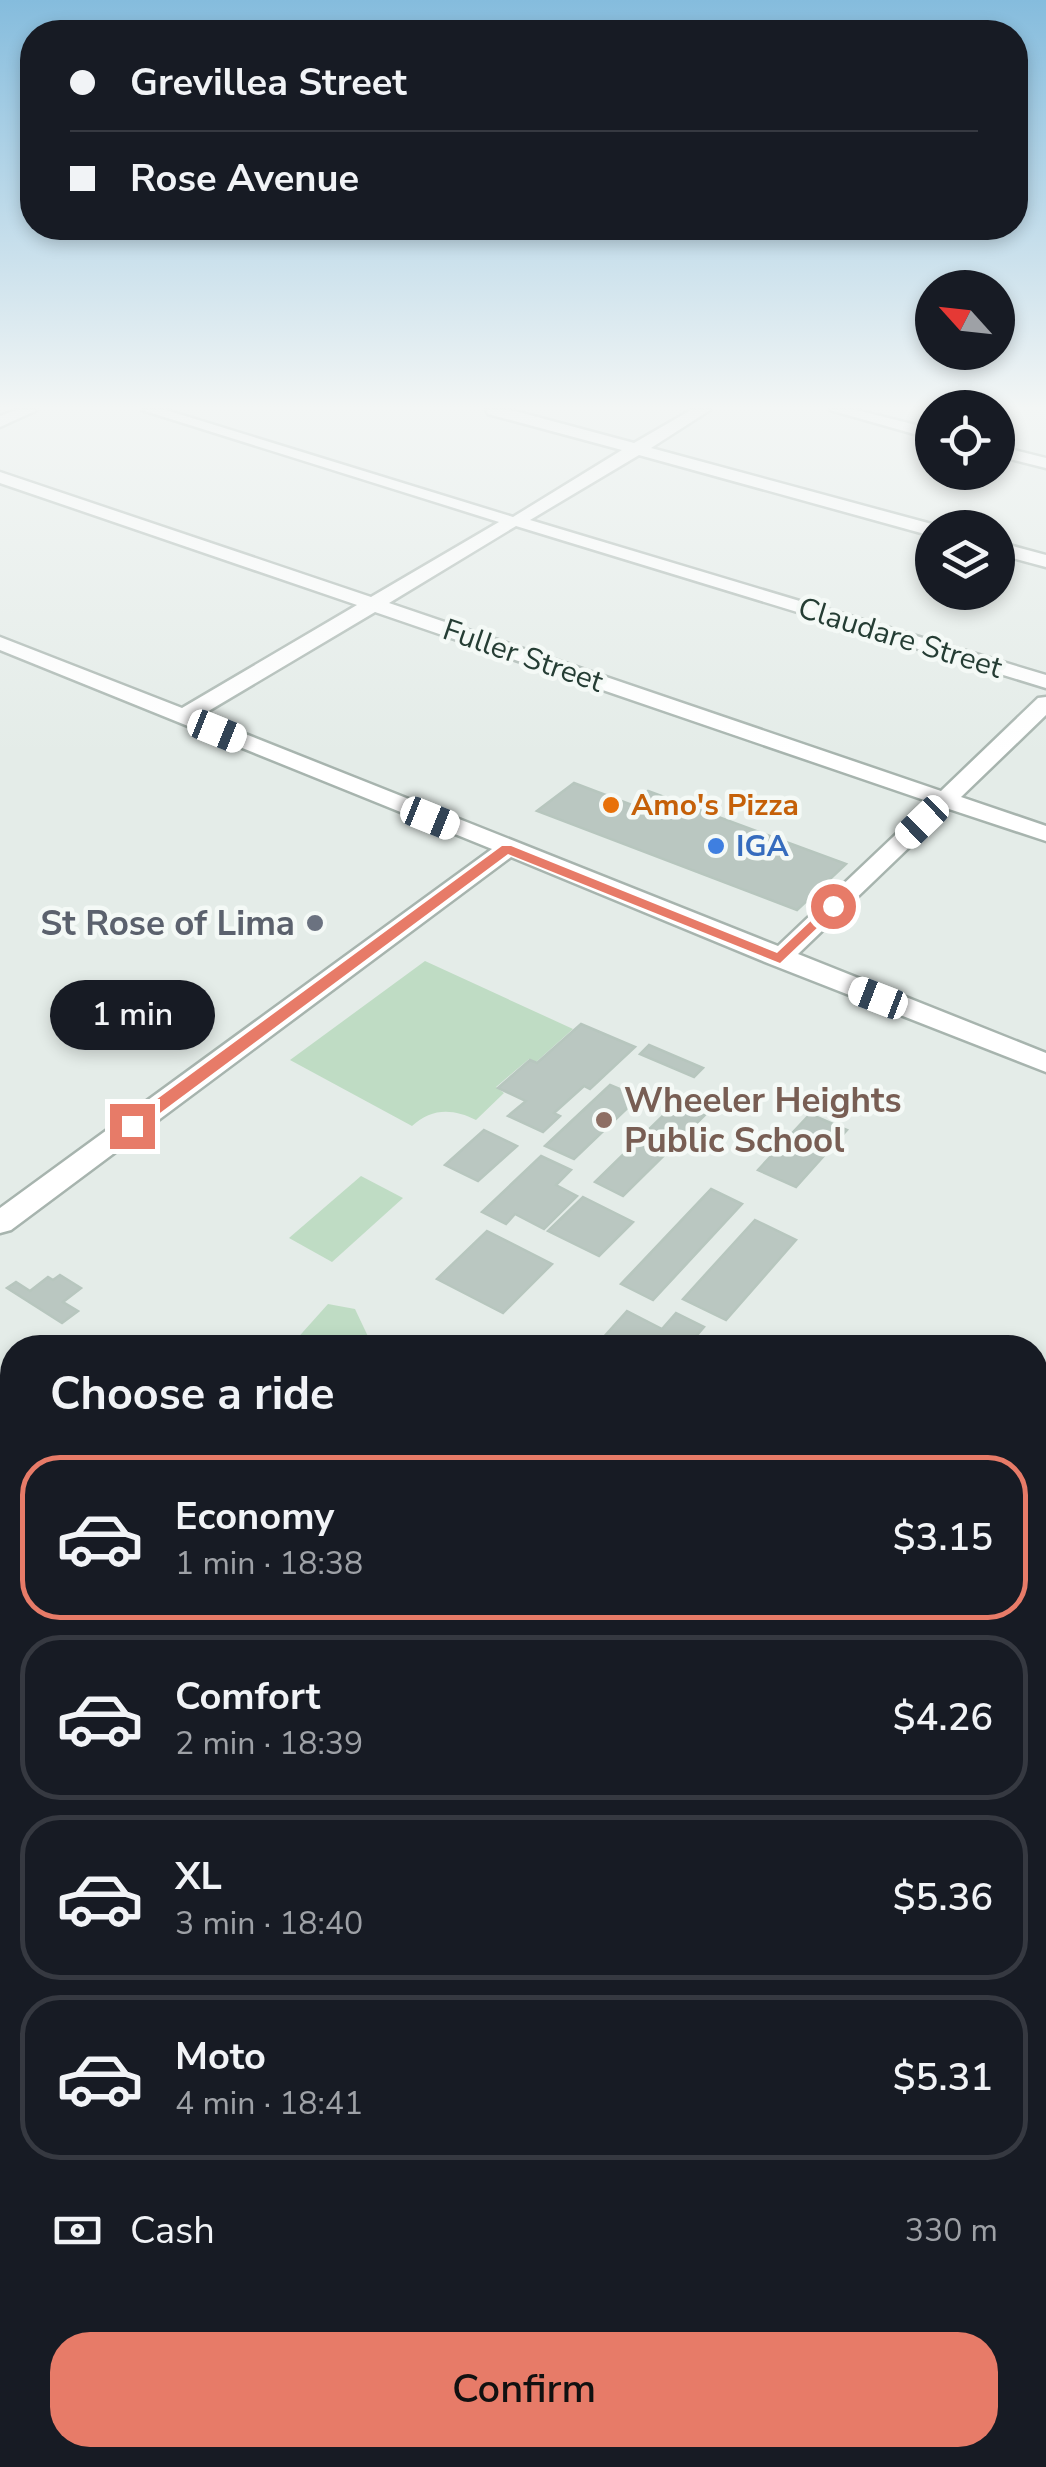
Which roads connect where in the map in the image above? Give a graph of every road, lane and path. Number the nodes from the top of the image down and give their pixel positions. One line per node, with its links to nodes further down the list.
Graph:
1 (141, 525): 6 (street, Fuller Street)
2 (507, 525): 6 (street)
3 (528, 525): 8 (street, Claudare Street)
4 (1015, 553): 5 (street)
5 (1046, 561)
6 (374, 605): 10 (street); 11 (street, Fuller Street)
7 (0, 643): 10 (street)
8 (1046, 682)
9 (1046, 703): 11 (street)
10 (183, 718): 13 (street)
11 (945, 800): 12 (street, Fuller Street); 14 (street)
12 (1046, 834)
13 (506, 849): 14 (street); 16 (street)
14 (780, 959): 15 (street)
15 (1046, 1063)
16 (0, 1223)

